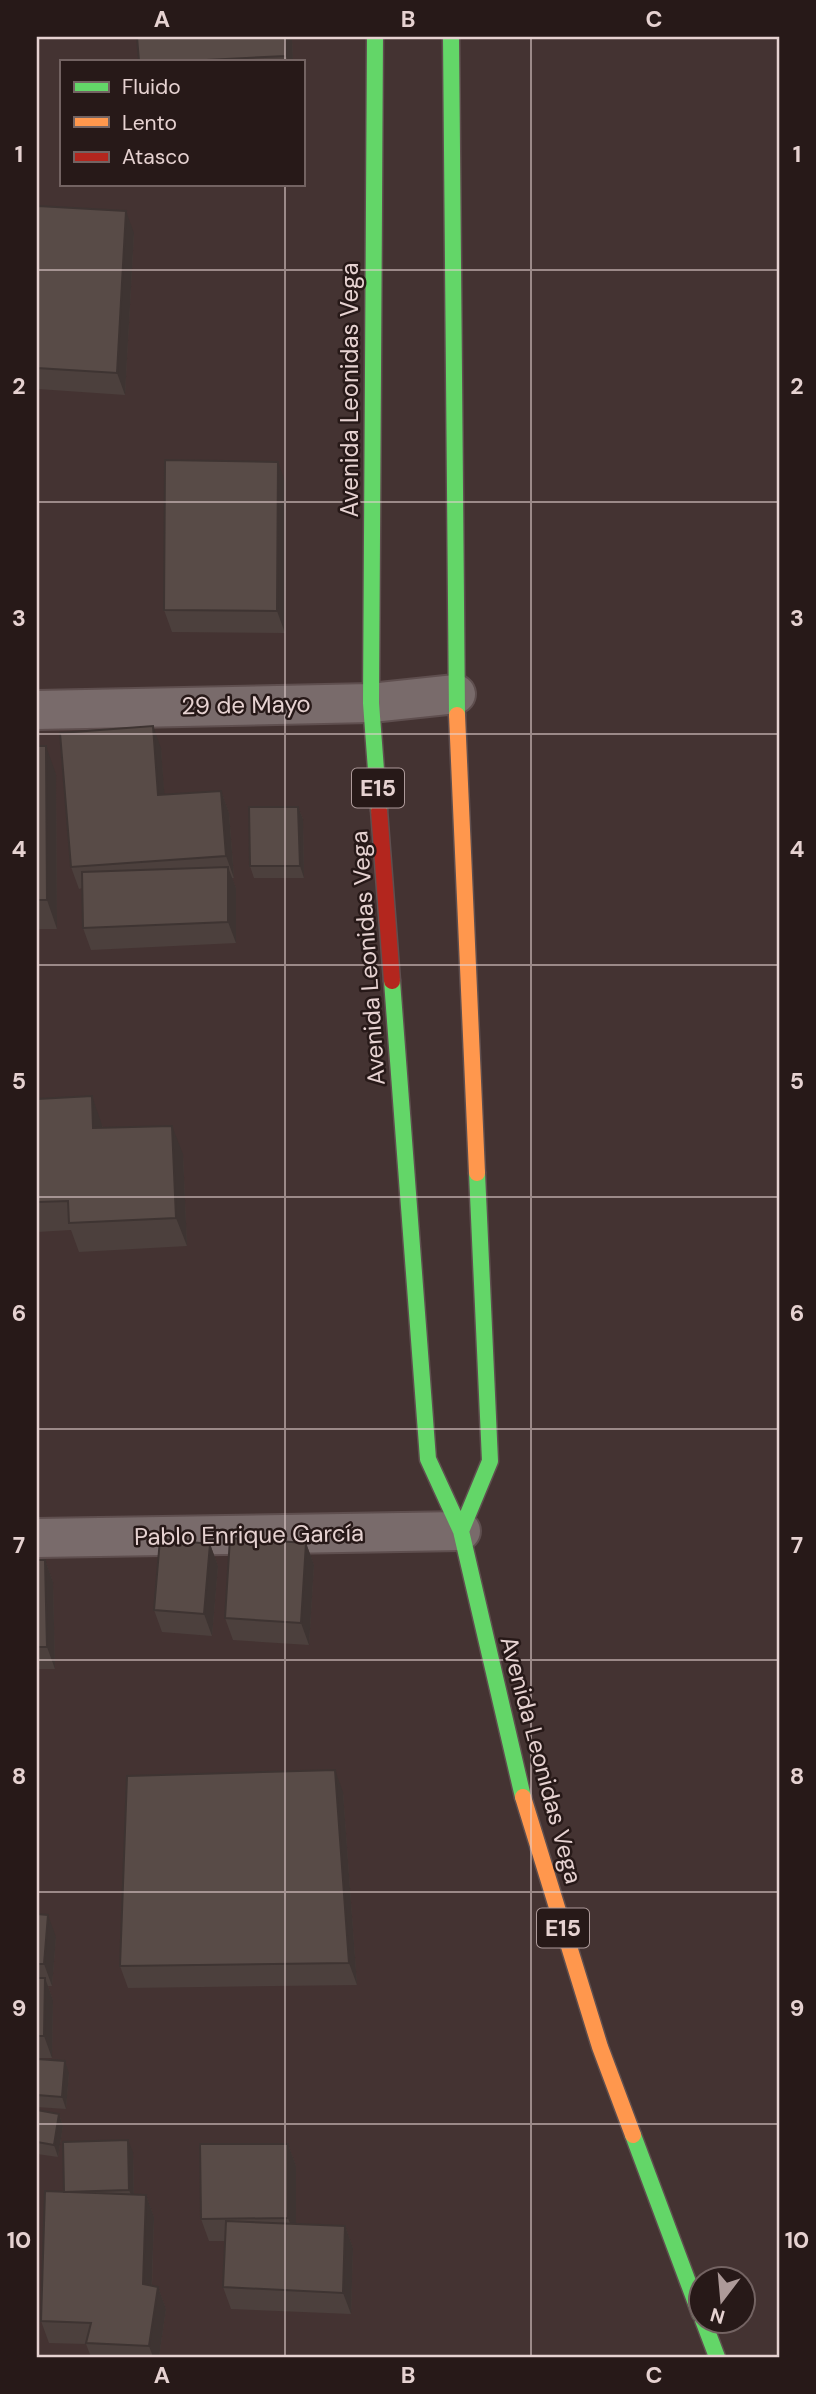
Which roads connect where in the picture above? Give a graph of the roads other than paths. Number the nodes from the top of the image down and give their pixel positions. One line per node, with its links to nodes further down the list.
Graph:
1 (374, 37): 4 (highway, Avenida Leonidas Vega / E15)
2 (451, 37): 3 (highway)
3 (456, 694): 4 (street, 29 de Mayo); 6 (highway)
4 (371, 703): 5 (street, 29 de Mayo); 6 (highway, Avenida Leonidas Vega / E15)
5 (37, 710)
6 (461, 1531): 7 (street, Pablo Enrique García); 8 (highway, Avenida Leonidas Vega / E15)
7 (37, 1538)
8 (686, 2274)
9 (708, 2334): 10 (highway)
10 (717, 2357)

